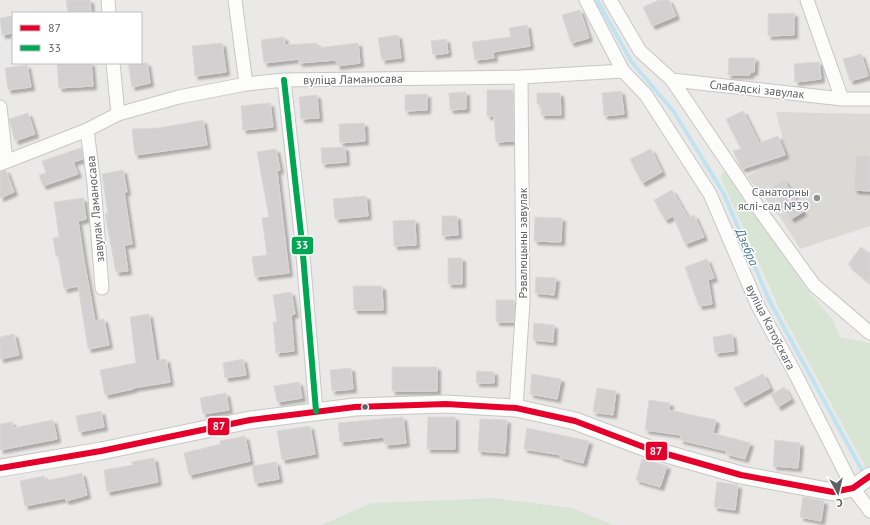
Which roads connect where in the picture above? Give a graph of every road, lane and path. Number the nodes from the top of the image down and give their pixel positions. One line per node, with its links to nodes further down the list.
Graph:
1 (108, 0): 6 (street)
2 (235, 0): 12 (street)
3 (586, 0): 8 (street, вуліца Катоўскага)
4 (807, 0): 13 (street)
5 (616, 1): 11 (street)
6 (109, 12)
7 (114, 64): 16 (street)
8 (623, 71): 9 (street, вуліца Ламаносава); 24 (street, вуліца Катоўскага)
9 (521, 77): 10 (street, вуліца Ламаносава); 21 (street, Рэвалюцыны завулак)
10 (284, 80): 12 (street, вуліца Ламаносава); 22 (street)
11 (672, 80): 13 (street, Слабадскі завулак); 20 (street)
12 (246, 84): 16 (street, вуліца Ламаносава)
13 (842, 98): 14 (street, Слабадскі завулак)
14 (870, 99)
15 (0, 107): 18 (street)
16 (118, 114): 17 (street, вуліца Ламаносава)
17 (87, 130): 18 (street, вуліца Ламаносава); 19 (street, завулак Ламаносава)
18 (3, 162)
19 (102, 288)
20 (870, 333)
21 (516, 408): 22 (street); 24 (street)
22 (316, 411): 23 (street)
23 (0, 468)
24 (861, 483): 25 (street, вуліца Катоўскага)
25 (870, 511)

